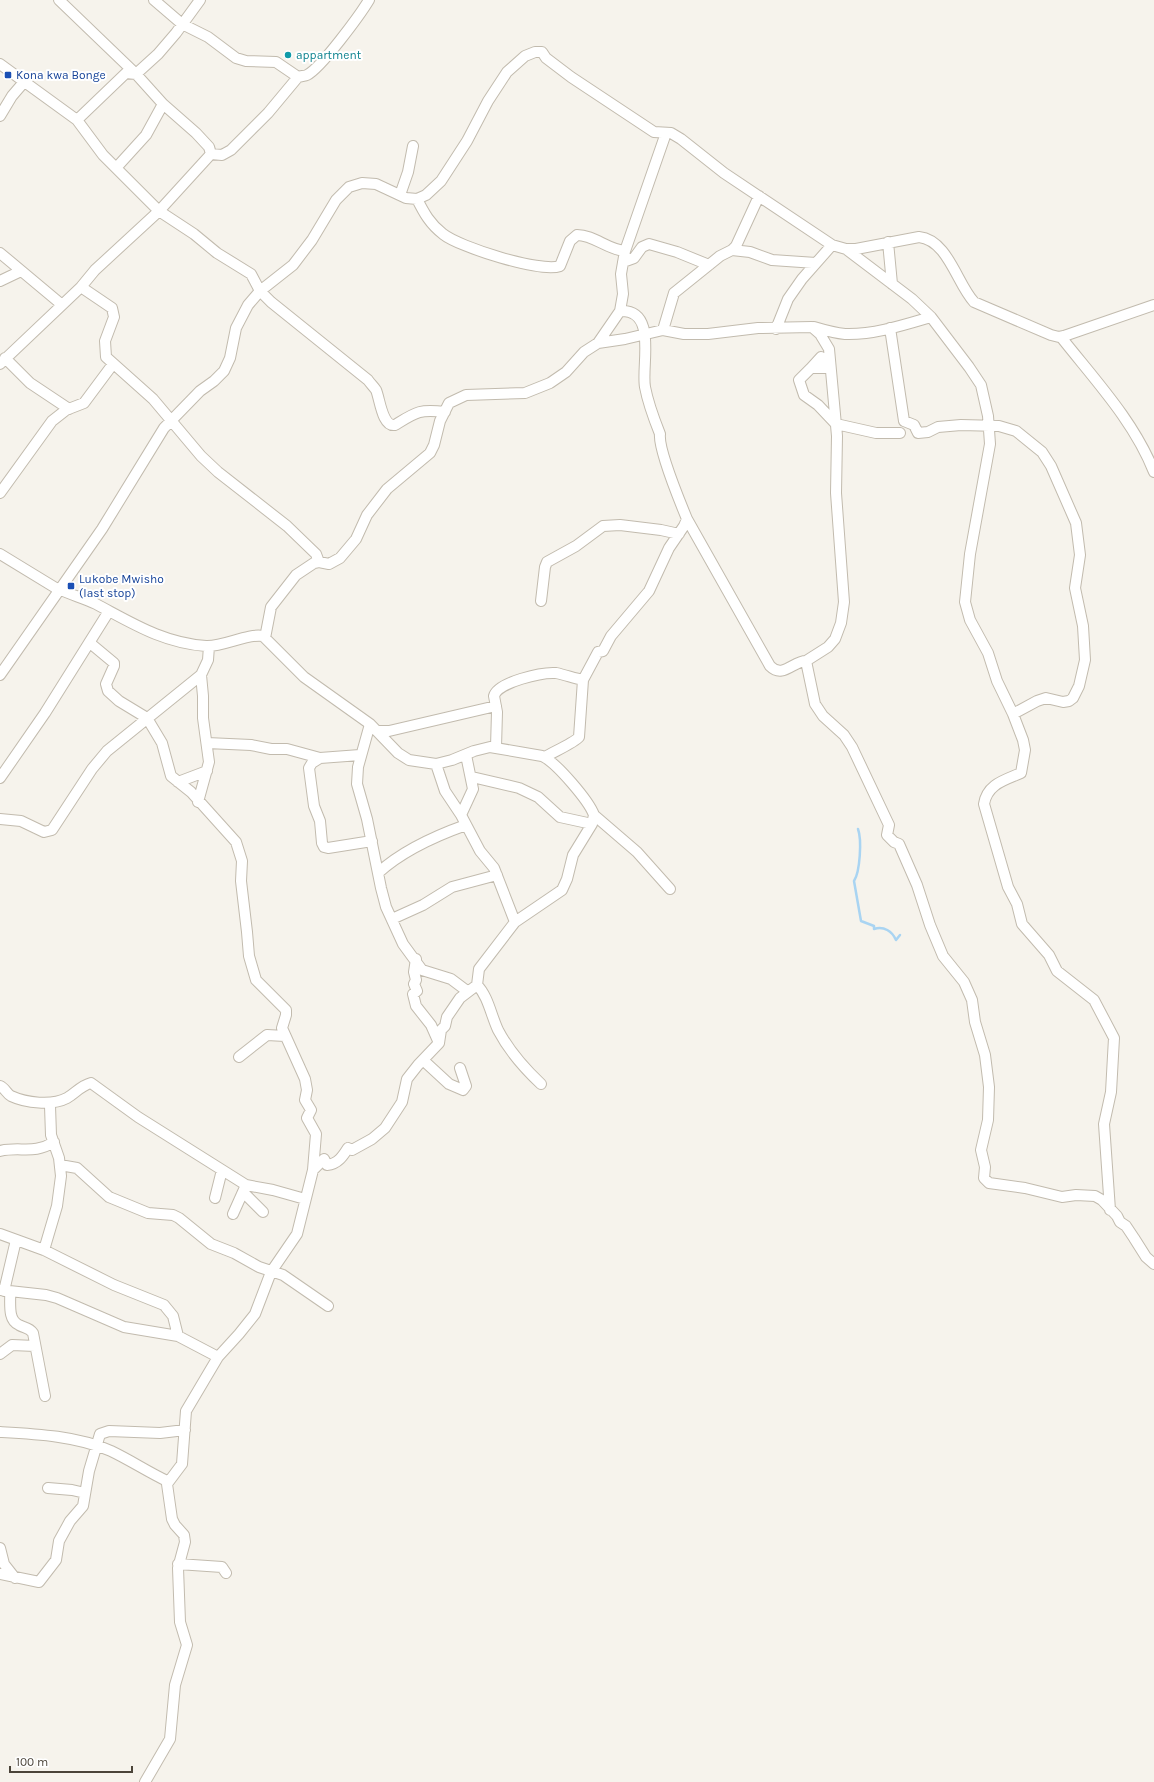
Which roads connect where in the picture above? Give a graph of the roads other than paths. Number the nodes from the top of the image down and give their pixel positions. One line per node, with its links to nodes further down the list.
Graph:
1 (60, 0): 7 (street)
2 (154, 0): 5 (street)
3 (200, 0): 5 (street)
4 (369, 0): 8 (street)
5 (182, 24): 7 (street); 8 (street)
6 (0, 64): 9 (street)
7 (136, 74): 10 (street); 12 (street)
8 (298, 77): 15 (street)
9 (24, 82): 11 (street); 12 (street)
10 (163, 104): 15 (street); 16 (street)
11 (0, 116)
12 (77, 120): 16 (street)
13 (666, 133): 18 (street); 19 (street); 25 (street)
14 (413, 146): 17 (street)
15 (211, 154): 20 (street)
16 (116, 168): 20 (street)
17 (400, 195): 19 (street); 34 (street)
18 (759, 196): 22 (street); 24 (street)
19 (417, 199): 25 (street)
20 (160, 211): 33 (street); 34 (street)
21 (888, 242): 23 (street); 32 (street); 44 (street)
22 (832, 244): 23 (street); 28 (street)
23 (846, 249): 32 (street)
24 (732, 250): 28 (street); 29 (street)
25 (625, 251): 27 (street)
26 (0, 253): 30 (street)
27 (623, 262): 29 (street); 37 (street)
28 (816, 263): 41 (street)
29 (709, 265): 42 (street)
30 (21, 271): 31 (street); 35 (street)
31 (0, 281)
32 (892, 284): 38 (street)
33 (81, 287): 35 (street); 47 (street)
34 (260, 291): 50 (street); 51 (street)
35 (61, 304): 46 (street)
36 (1154, 305): 44 (street)
37 (620, 311): 43 (street); 45 (street)
38 (931, 317): 40 (street); 53 (street)
39 (812, 327): 40 (street); 41 (street); 52 (street)
40 (890, 328): 53 (street)
41 (776, 329): 42 (street)
42 (663, 330): 43 (street)
43 (644, 335): 45 (street); 57 (street)
44 (1061, 336): 55 (street)
45 (598, 343): 50 (street)
46 (3, 361): 49 (street)
47 (113, 364): 49 (street); 51 (street)
48 (811, 368): 52 (street)
49 (69, 409): 56 (street)
50 (445, 412): 60 (street)
51 (171, 419): 60 (street); 61 (street)
52 (836, 424): 54 (street); 67 (street)
53 (990, 426): 72 (street); 72 (street)
54 (900, 434)
55 (1154, 472)
56 (0, 493)
57 (687, 519): 58 (street); 67 (street)
58 (679, 534): 62 (street); 70 (street)
59 (0, 554): 61 (street)
60 (320, 562): 64 (street)
61 (59, 589): 63 (street); 68 (street)
62 (541, 601)
63 (110, 611): 65 (street); 66 (street)
64 (265, 638): 66 (street); 74 (street)
65 (90, 643): 73 (street); 86 (street)
66 (209, 646): 69 (street)
67 (806, 661): 117 (street)
68 (1, 671)
69 (201, 675): 73 (street); 75 (street)
70 (583, 680): 71 (street); 80 (street)
71 (496, 706): 74 (street); 76 (street)
72 (1013, 714): 117 (street)
73 (147, 718): 87 (street); 89 (street)
74 (373, 728): 78 (street); 82 (street)
75 (207, 743): 77 (street); 84 (street)
76 (496, 747): 79 (street); 80 (street)
77 (308, 754): 81 (street); 83 (street)
78 (360, 755): 81 (street); 92 (street)
79 (466, 755): 82 (street); 85 (street)
80 (545, 757): 91 (street)
81 (320, 758): 83 (street)
82 (436, 764): 90 (street)
83 (310, 766): 92 (street)
84 (207, 771): 87 (street); 88 (street)
85 (472, 777): 90 (street); 91 (street)
86 (0, 778)
87 (178, 782): 88 (street)
88 (198, 802): 101 (street)
89 (0, 818)
90 (463, 820): 93 (street); 94 (street)
91 (593, 820): 95 (street); 97 (street)
92 (372, 842): 93 (street)
93 (378, 873): 96 (street)
94 (498, 875): 96 (street); 97 (street)
95 (670, 889)
96 (392, 919): 98 (street)
97 (515, 922): 99 (street)
98 (416, 959): 100 (street); 102 (street)
99 (477, 985): 100 (street); 106 (street)
100 (467, 992): 102 (street)
101 (285, 1036): 103 (street); 113 (street)
102 (439, 1043): 104 (street)
103 (239, 1057)
104 (423, 1060): 105 (street); 113 (street)
105 (460, 1068)
106 (541, 1084)
107 (0, 1086): 112 (street)
108 (50, 1106): 109 (street)
109 (54, 1142): 110 (street); 111 (street)
110 (0, 1151)
111 (60, 1165): 122 (street); 124 (street)
112 (222, 1170): 114 (street); 115 (street)
113 (313, 1170): 116 (street)
114 (244, 1189): 116 (street); 118 (street); 119 (street)
115 (215, 1198)
116 (305, 1199): 124 (street)
117 (1110, 1210): 123 (street)
118 (263, 1212)
119 (233, 1214)
120 (0, 1234): 121 (street)
121 (16, 1240): 122 (street); 125 (street)
122 (44, 1250): 127 (street)
123 (1154, 1264)
124 (271, 1272): 126 (street); 130 (street)
125 (5, 1291): 127 (street); 128 (street)
126 (328, 1306)
127 (178, 1336): 130 (street)
128 (35, 1346): 129 (street); 131 (street)
129 (0, 1354)
130 (218, 1357): 132 (street)
131 (45, 1396)
132 (185, 1430): 134 (street); 135 (street)
133 (0, 1432): 134 (street)
134 (96, 1445): 135 (street); 137 (street)
135 (167, 1481): 139 (street)
136 (48, 1488): 137 (street)
137 (85, 1493): 142 (street)
138 (0, 1548): 142 (street)
139 (178, 1564): 140 (street); 143 (street)
140 (226, 1573)
141 (0, 1574): 142 (street)
142 (15, 1578)
143 (145, 1782)

